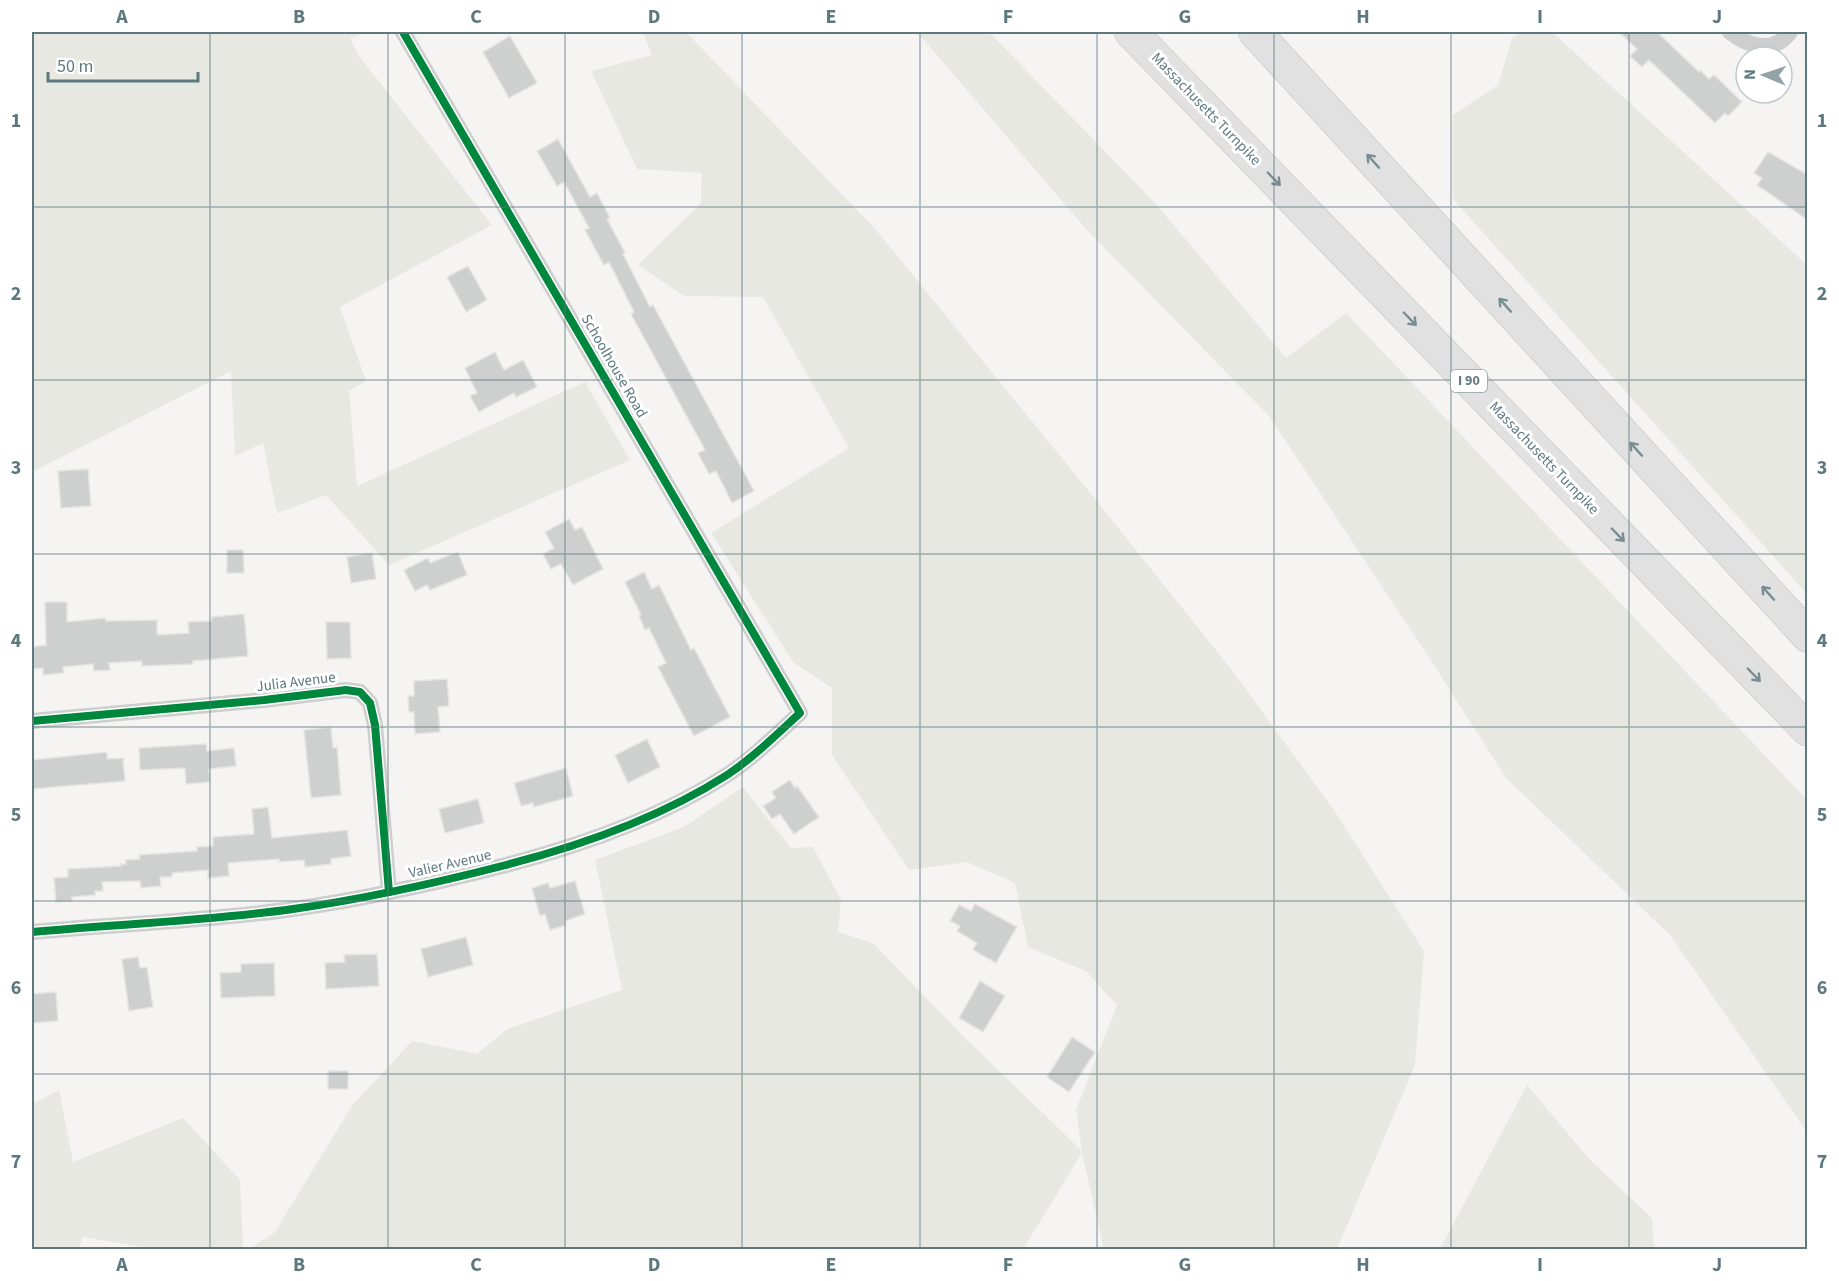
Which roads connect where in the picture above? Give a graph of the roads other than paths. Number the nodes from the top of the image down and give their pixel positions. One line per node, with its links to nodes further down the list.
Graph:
1 (404, 32): 7 (street, Schoolhouse Road)
2 (1131, 32): 9 (highway, Massachusetts Turnpike / I 90, one-way to 9)
3 (1255, 32): 6 (highway, one-way to 3)
4 (1730, 32): 5 (street)
5 (1790, 32)
6 (1808, 636)
7 (799, 714): 10 (street, Valier Avenue)
8 (32, 721): 10 (street, Julia Avenue)
9 (1808, 729)
10 (388, 892): 11 (street, Valier Avenue)
11 (32, 932)

